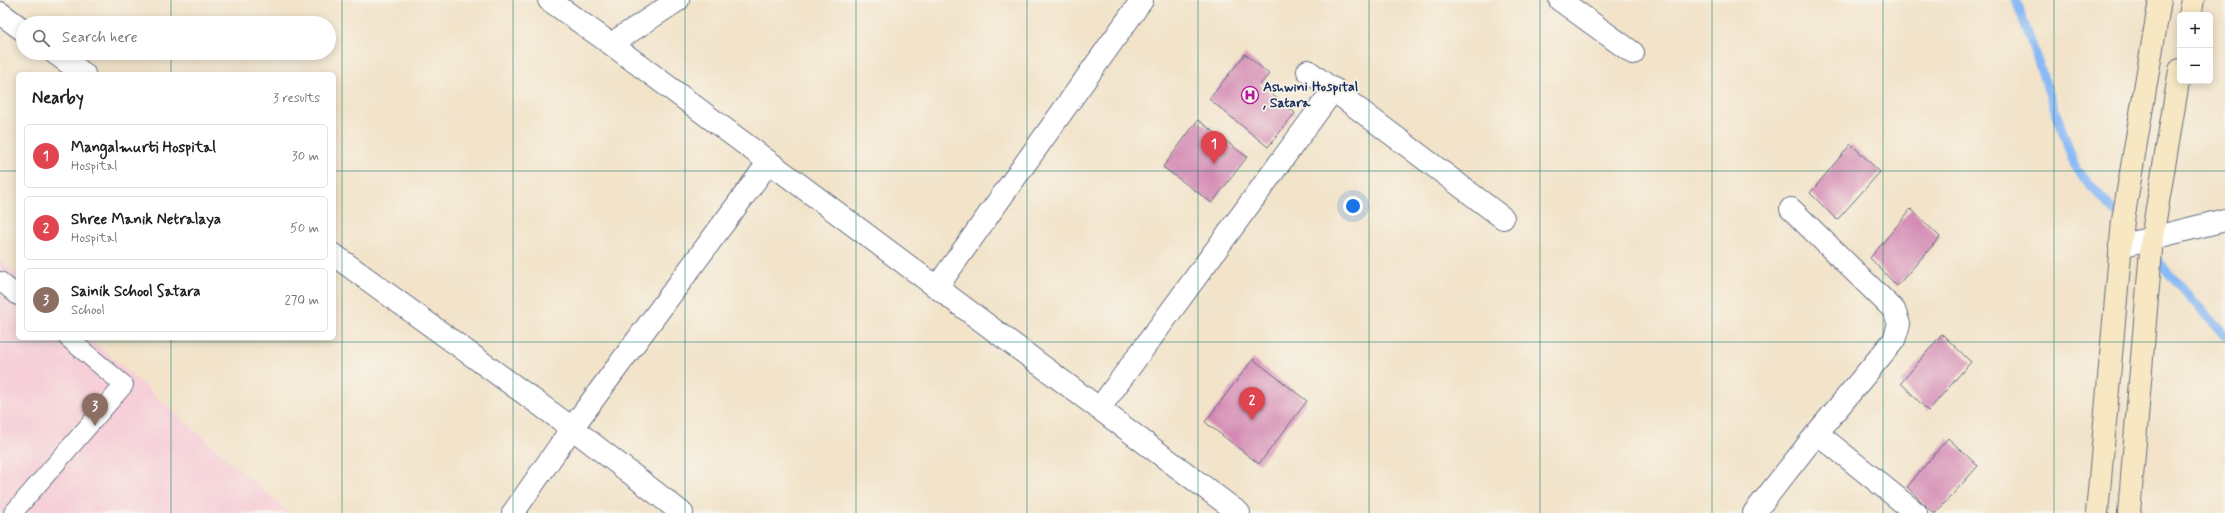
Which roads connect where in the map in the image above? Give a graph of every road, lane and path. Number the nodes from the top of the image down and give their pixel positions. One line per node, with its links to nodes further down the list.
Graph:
1 (548, 0): 10 (street)
2 (678, 0): 10 (street)
3 (1142, 0): 25 (street)
4 (1560, 0): 11 (street)
5 (2160, 0): 22 (street)
6 (2193, 0): 7 (street)
7 (2191, 12)
8 (0, 13): 9 (street)
9 (16, 25)
10 (611, 44): 17 (street)
11 (1633, 53)
12 (65, 60): 14 (street)
13 (1308, 71): 16 (street)
14 (81, 72)
15 (2178, 84): 21 (street)
16 (1334, 90): 19 (street); 28 (street)
17 (769, 162): 25 (street); 29 (street)
18 (1792, 209): 30 (street)
19 (1503, 218)
20 (2225, 220): 21 (street)
21 (2152, 238): 22 (street); 38 (street)
22 (2120, 246): 37 (street)
23 (336, 256): 29 (street)
24 (0, 281): 26 (lane)
25 (937, 287): 28 (street)
26 (16, 294)
27 (70, 340): 31 (lane)
28 (1099, 409): 34 (street)
29 (572, 428): 32 (street); 33 (street)
30 (1817, 433): 35 (street); 36 (street)
31 (13, 513)
32 (513, 513)
33 (682, 513)
34 (1239, 513)
35 (1754, 513)
36 (1916, 513)
37 (2097, 513)
38 (2129, 513)

